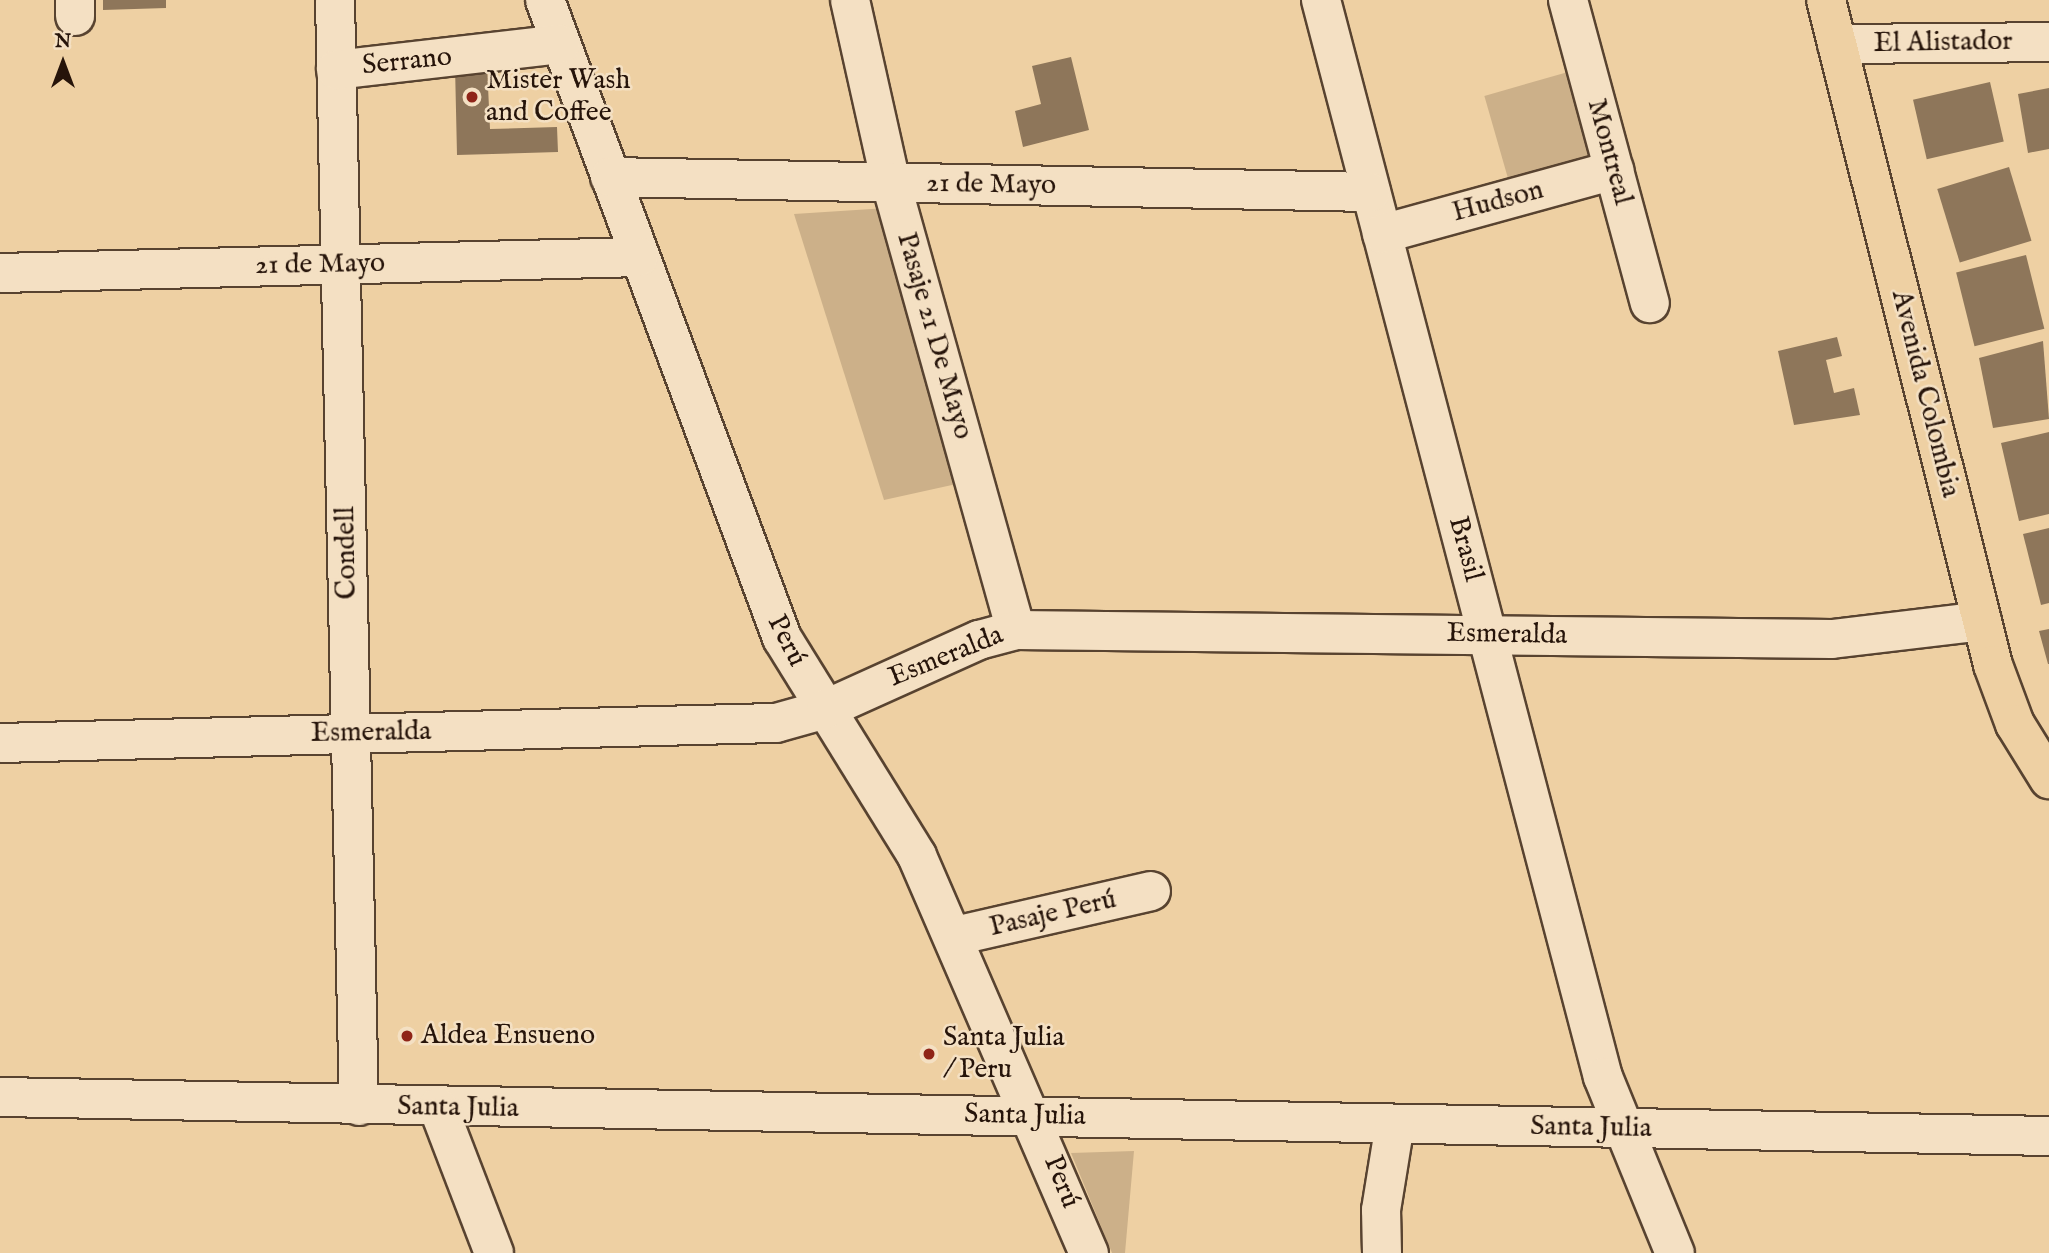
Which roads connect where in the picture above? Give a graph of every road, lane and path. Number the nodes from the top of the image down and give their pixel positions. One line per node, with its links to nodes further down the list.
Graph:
1 (335, 0): 10 (street, Condell)
2 (545, 0): 8 (street, Perú)
3 (850, 0): 13 (street, Pasaje 21 De Mayo)
4 (1321, 0): 14 (street, Brasil)
5 (1568, 0): 11 (street, Montreal)
6 (1826, 0): 9 (main road, Avenida Colombia)
7 (2049, 42): 9 (street, El Alistador)
8 (561, 44): 10 (street, Serrano); 12 (street, Perú)
9 (1837, 44): 20 (main road, Avenida Colombia)
10 (336, 70): 17 (street, Condell)
11 (1614, 170): 15 (street, Hudson); 19 (street, Montreal)
12 (610, 177): 13 (street, 21 de Mayo); 16 (street, Perú)
13 (891, 183): 14 (street, 21 de Mayo); 21 (street, Pasaje 21 De Mayo)
14 (1371, 192): 15 (street, Brasil)
15 (1382, 234): 22 (street, Brasil)
16 (639, 257): 17 (street, 21 de Mayo); 23 (street, Perú)
17 (341, 264): 18 (street, 21 de Mayo); 24 (street, Condell)
18 (0, 273)
19 (1650, 303)
20 (1982, 621): 22 (street, Esmeralda); 26 (main road, Avenida Colombia)
21 (1016, 629): 22 (street, Esmeralda); 23 (street, Esmeralda)
22 (1487, 636): 35 (street, Brasil)
23 (826, 709): 24 (street, Esmeralda); 29 (street, Perú)
24 (351, 733): 25 (street, Esmeralda); 31 (street, Condell)
25 (0, 743)
26 (2038, 743): 27 (main road, Avenida Colombia)
27 (2049, 779)
28 (1151, 891): 29 (street, Pasaje Perú)
29 (955, 936): 33 (street, Perú)
30 (0, 1097): 31 (street, Santa Julia)
31 (359, 1106): 32 (street, Santa Julia)
32 (438, 1107): 33 (street, Santa Julia); 37 (street)
33 (1034, 1117): 34 (street, Santa Julia); 38 (street, Perú)
34 (1395, 1124): 35 (street, Santa Julia); 39 (street)
35 (1625, 1129): 36 (street, Santa Julia); 40 (street, Brasil)
36 (2049, 1136)
37 (494, 1253)
38 (1089, 1253)
39 (1382, 1253)
40 (1675, 1253)

